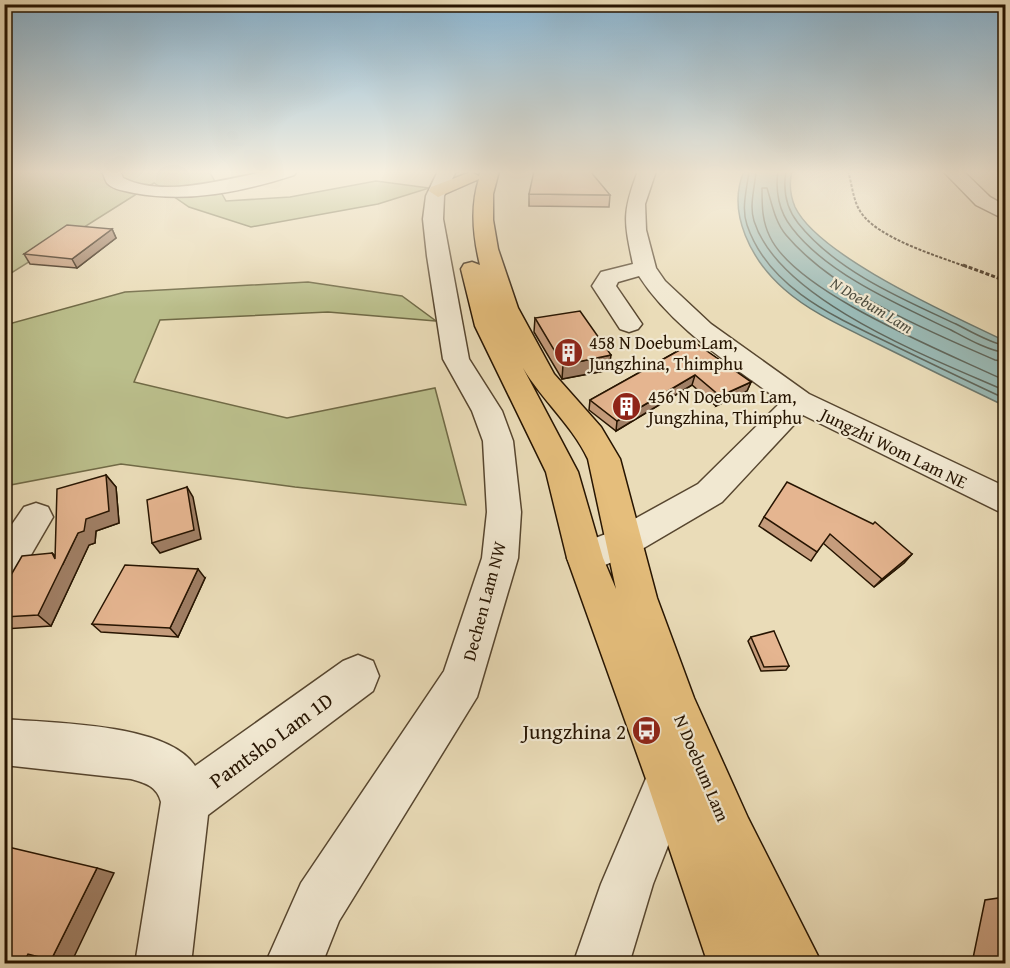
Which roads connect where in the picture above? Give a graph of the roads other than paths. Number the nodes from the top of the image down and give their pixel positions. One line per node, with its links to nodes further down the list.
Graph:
1 (435, 216): 18 (street, Dechen Lam NW)
2 (463, 216): 11 (main road, N Doebum Lam)
3 (483, 216): 10 (main road, N Doebum Lam)
4 (635, 216): 5 (street, Jungzhi Wom Lam NE)
5 (645, 268): 6 (street); 7 (street, Jungzhi Wom Lam NE)
6 (629, 324)
7 (800, 401): 8 (street, Jungzhi Wom Lam NE); 10 (street)
8 (1005, 502)
9 (36, 517): 12 (street)
10 (624, 542): 11 (street); 21 (main road, N Doebum Lam)
11 (585, 558): 15 (main road, N Doebum Lam)
12 (4, 568)
13 (358, 676): 16 (street, Pamtsho Lam 1D)
14 (4, 742): 16 (street)
15 (670, 778): 19 (street); 20 (main road, N Doebum Lam)
16 (184, 802): 17 (street)
17 (163, 963)
18 (293, 963)
19 (601, 963)
20 (736, 963)
21 (794, 963)

